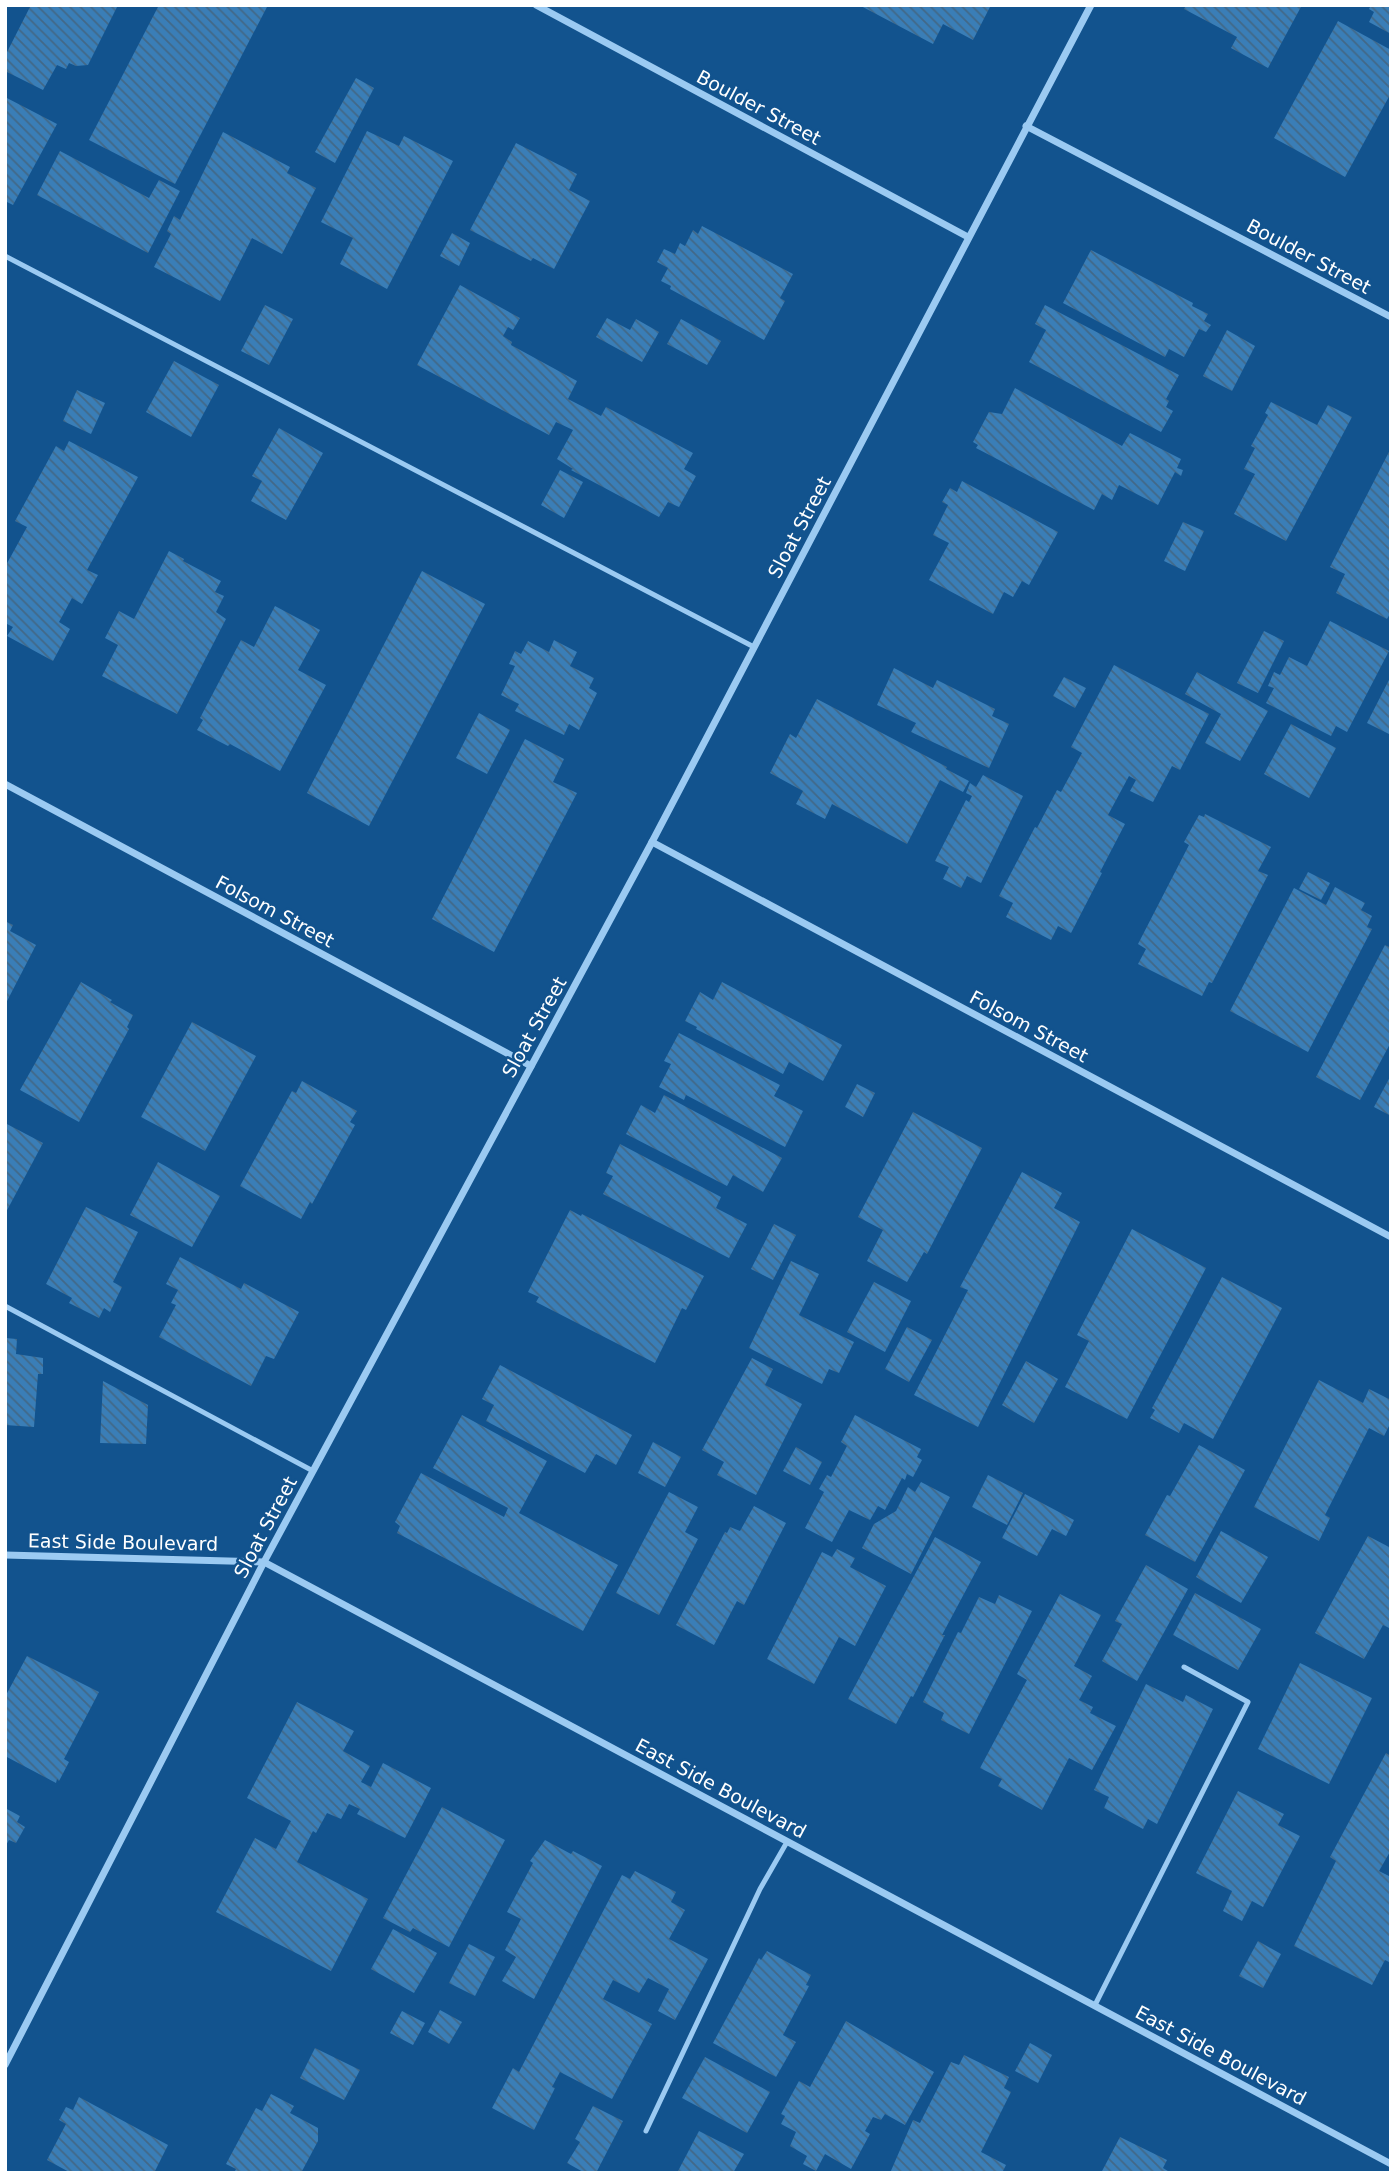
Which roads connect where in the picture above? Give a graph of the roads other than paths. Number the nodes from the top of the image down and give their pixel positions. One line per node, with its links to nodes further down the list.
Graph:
1 (536, 5): 4 (street, Boulder Street)
2 (1091, 5): 3 (street, Sloat Street)
3 (1026, 126): 4 (street, Sloat Street); 6 (street, Boulder Street)
4 (968, 237): 7 (street, Sloat Street)
5 (5, 256): 7 (lane)
6 (1391, 317)
7 (754, 647): 9 (street, Sloat Street)
8 (5, 784): 10 (street, Folsom Street)
9 (652, 842): 10 (street, Sloat Street); 11 (street, Folsom Street)
10 (531, 1066): 13 (street, Sloat Street)
11 (1391, 1237)
12 (5, 1306): 13 (lane)
13 (313, 1471): 15 (street, Sloat Street)
14 (5, 1555): 15 (street, East Side Boulevard)
15 (264, 1562): 17 (street, East Side Boulevard); 19 (street, Sloat Street)
16 (1184, 1667): 18 (lane)
17 (787, 1842): 18 (street, East Side Boulevard); 20 (lane)
18 (1095, 2005): 21 (street, East Side Boulevard)
19 (5, 2065)
20 (646, 2132)
21 (1391, 2164)

